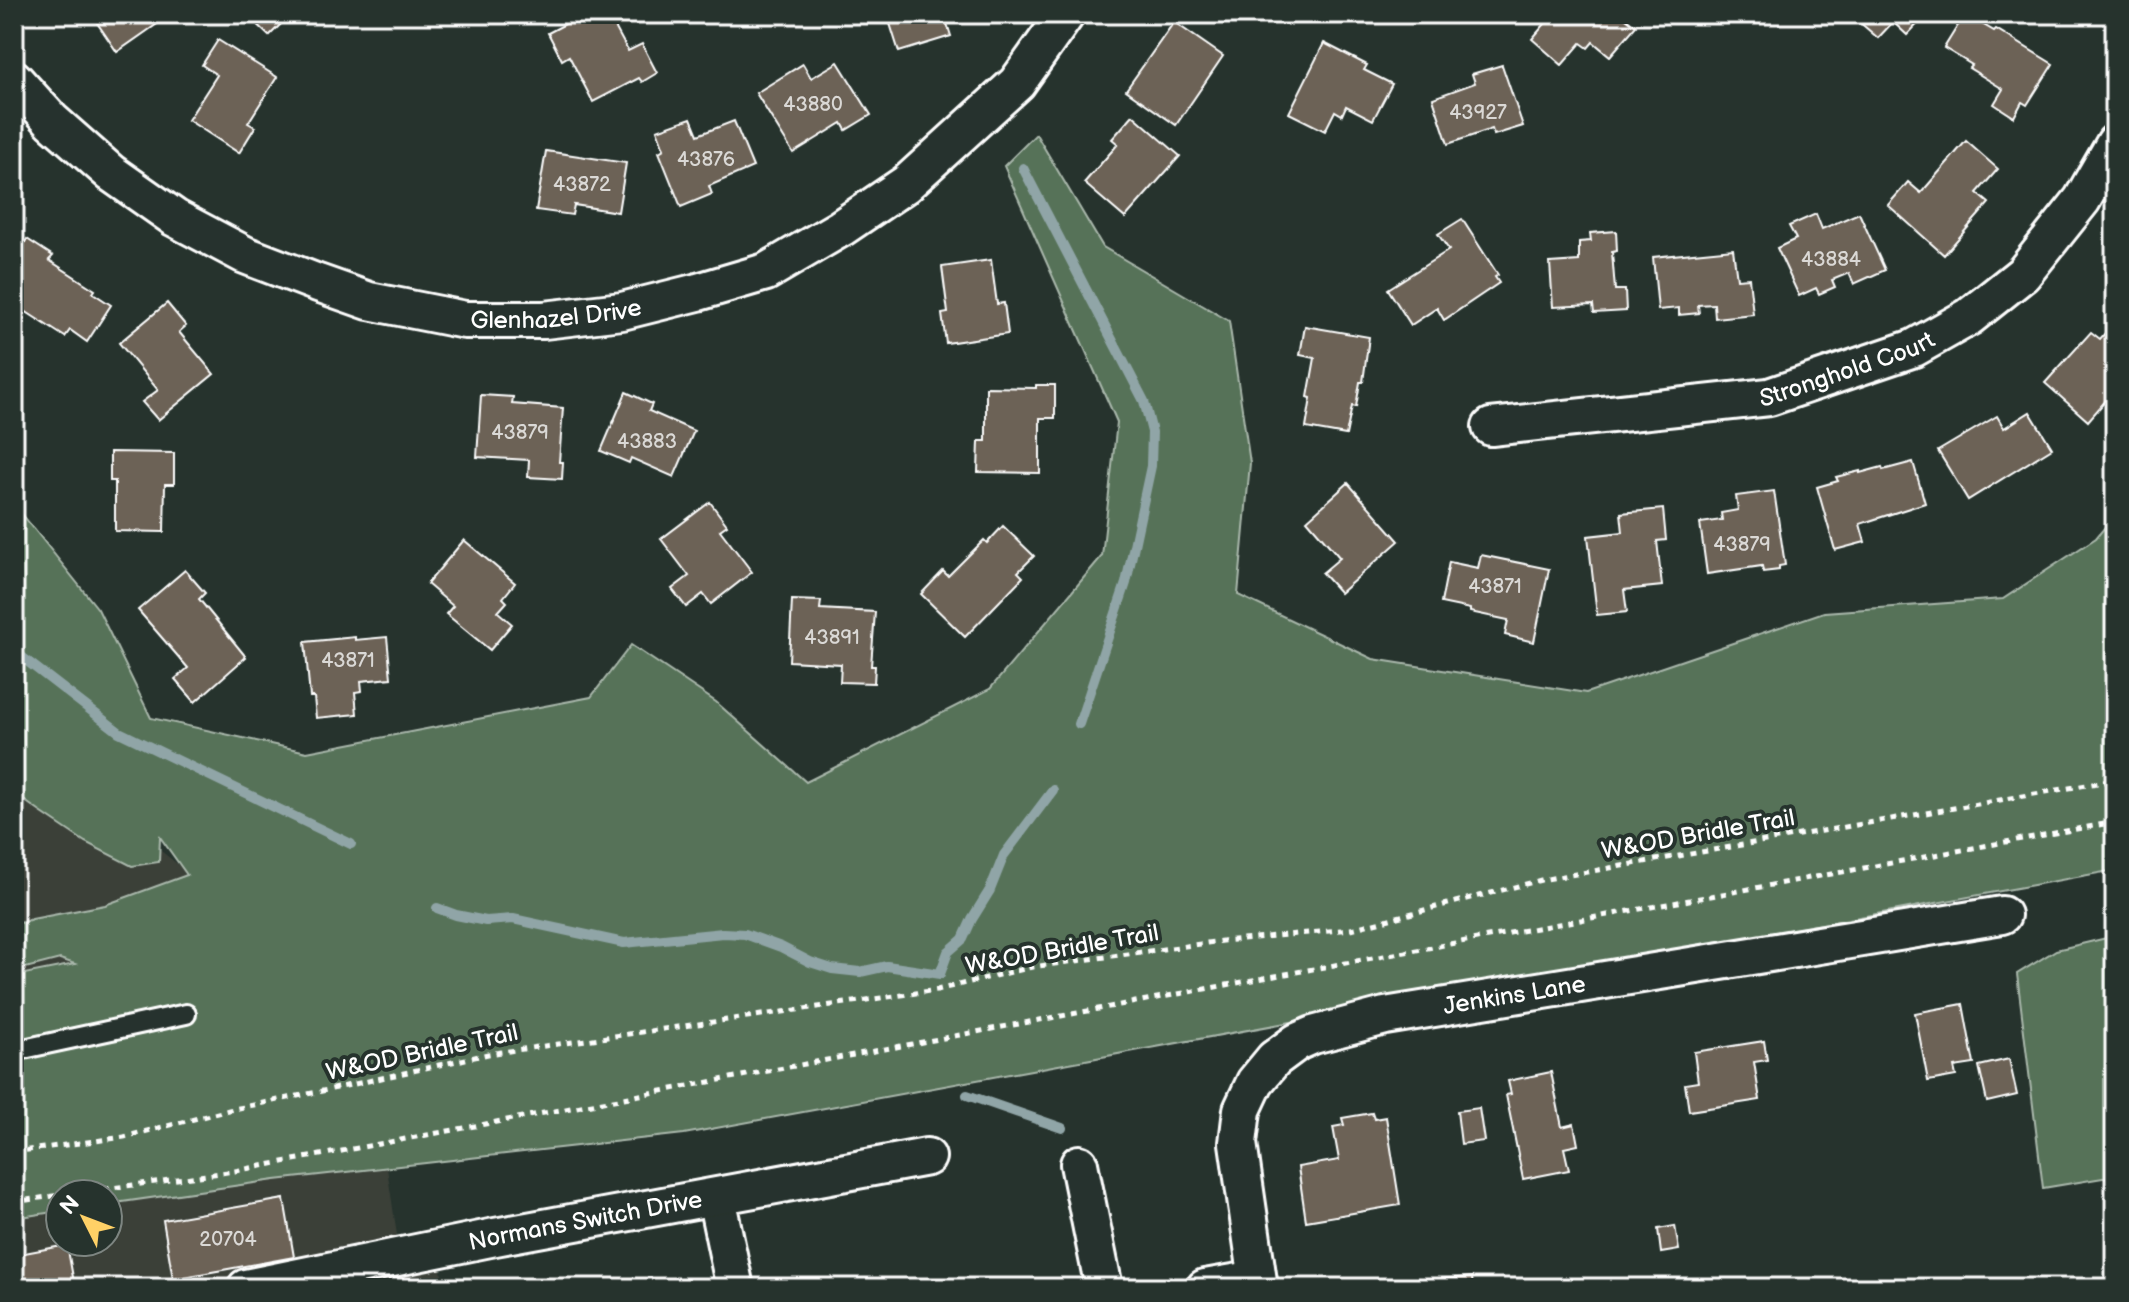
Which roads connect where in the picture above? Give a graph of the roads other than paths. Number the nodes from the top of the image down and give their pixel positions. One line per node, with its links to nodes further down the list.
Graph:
1 (1066, 14): 2 (street, Glenhazel Drive)
2 (14, 79)
3 (2115, 143): 4 (street, Stronghold Court)
4 (1491, 427)
5 (2002, 915): 11 (street, Jenkins Lane)
6 (186, 1014): 7 (lane)
7 (14, 1051)
8 (927, 1157): 10 (street, Normans Switch Drive)
9 (1079, 1164): 14 (street)
10 (716, 1197): 12 (street, Normans Switch Drive); 13 (street)
11 (1258, 1283): 15 (street)
12 (246, 1288)
13 (735, 1288)
14 (1104, 1288)
15 (1205, 1288)

